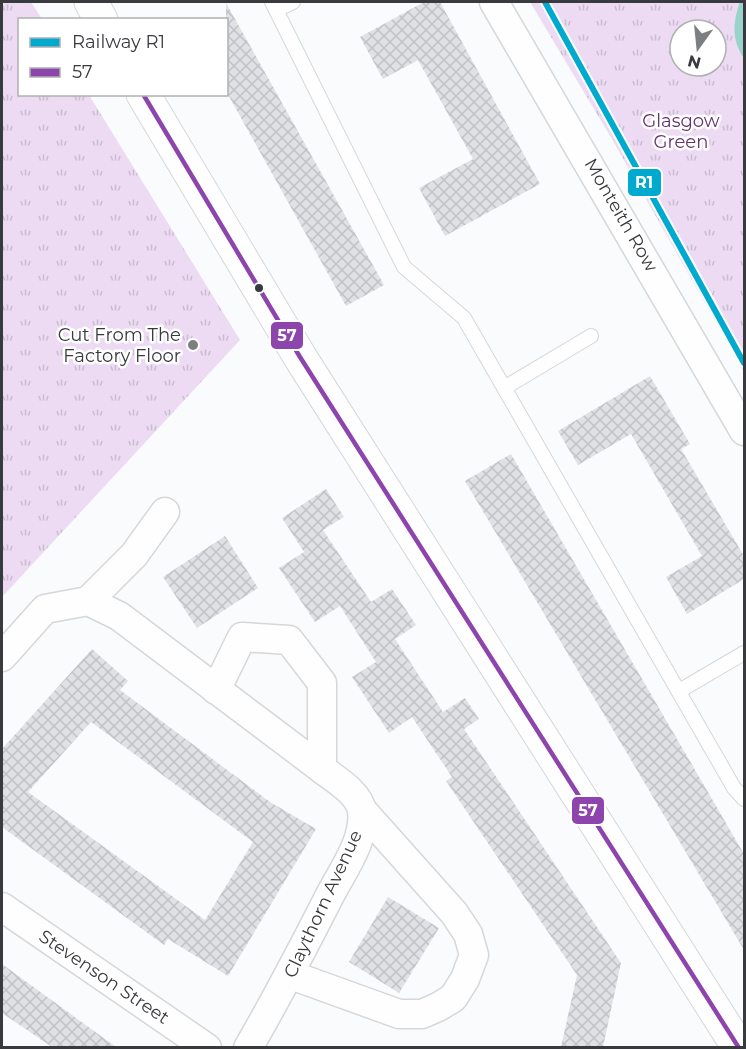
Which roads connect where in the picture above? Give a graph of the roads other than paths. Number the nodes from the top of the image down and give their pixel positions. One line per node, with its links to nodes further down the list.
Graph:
1 (91, 2): 5 (main road)
2 (293, 2): 4 (lane)
3 (494, 2): 9 (street, Monteith Row)
4 (274, 6): 8 (lane)
5 (100, 18)
6 (144, 96): 23 (main road)
7 (591, 336): 8 (lane)
8 (504, 388): 15 (lane)
9 (744, 431)
10 (165, 512): 11 (street)
11 (88, 601): 13 (street); 14 (street, Claythorn Avenue)
12 (744, 653): 15 (lane)
13 (2, 657)
14 (216, 690): 16 (street, Claythorn Avenue); 16 (street)
15 (679, 691): 17 (lane)
16 (322, 769): 18 (street, Claythorn Avenue)
17 (744, 799)
18 (362, 810): 20 (street, Claythorn Avenue); 20 (street)
19 (2, 908): 21 (street, Stevenson Street)
20 (291, 975): 22 (street, Claythorn Avenue)
21 (207, 1047)
22 (248, 1047)
23 (739, 1047)

